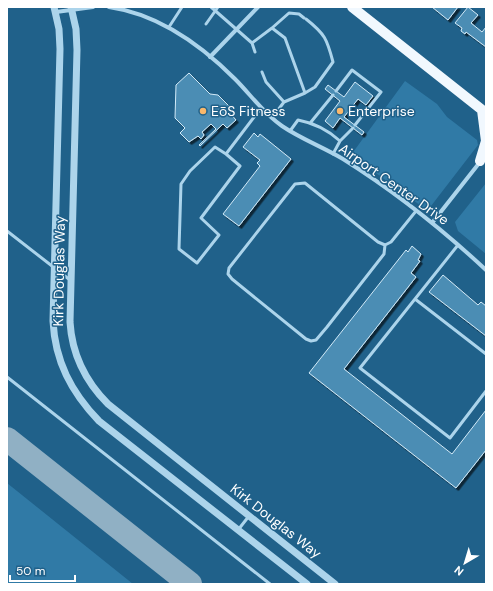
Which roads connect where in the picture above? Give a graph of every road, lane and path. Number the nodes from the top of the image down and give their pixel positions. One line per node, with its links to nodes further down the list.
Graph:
1 (93, 7): 7 (street)
2 (109, 7): 12 (street, Airport Center Drive)
3 (210, 7): 10 (lane)
4 (218, 7): 10 (lane)
5 (258, 7): 14 (street)
6 (352, 7): 24 (main road)
7 (71, 8): 9 (street); 39 (street, Kirk Douglas Way)
8 (183, 8): 12 (lane)
9 (55, 10): 37 (street, Kirk Douglas Way)
10 (216, 11): 11 (lane); 14 (lane)
11 (206, 24)
12 (169, 28): 17 (street, Airport Center Drive)
13 (272, 28): 15 (lane); 20 (lane); 20 (lane)
14 (237, 29): 15 (lane); 17 (street)
15 (252, 43): 16 (lane)
16 (255, 52)
17 (210, 57): 23 (street, Airport Center Drive)
18 (262, 72): 22 (lane)
19 (336, 91): 28 (lane)
20 (305, 93): 22 (lane)
21 (333, 95): 26 (lane)
22 (284, 102): 25 (lane)
23 (261, 108): 25 (street, Airport Center Drive); 29 (lane)
24 (484, 112): 31 (main road)
25 (272, 118): 27 (street, Airport Center Drive)
26 (311, 122): 27 (lane); 28 (lane)
27 (290, 131): 30 (street, Airport Center Drive)
28 (340, 141): 30 (lane)
29 (226, 154): 29 (lane)
30 (333, 154): 32 (street, Airport Center Drive)
31 (483, 160): 33 (street)
32 (416, 211): 33 (street, Airport Center Drive); 35 (lane)
33 (432, 223): 36 (street, Airport Center Drive)
34 (7, 231): 37 (lane)
35 (385, 245): 35 (lane)
36 (458, 245): 38 (street, Airport Center Drive); 40 (lane)
37 (54, 268): 39 (lane); 45 (street, Kirk Douglas Way)
38 (486, 270)
39 (71, 281): 44 (street, Kirk Douglas Way)
40 (415, 299): 41 (lane); 43 (lane)
41 (486, 354)
42 (7, 376): 46 (lane)
43 (486, 391)
44 (249, 516): 45 (lane); 48 (street, Kirk Douglas Way)
45 (238, 530): 47 (street, Kirk Douglas Way)
46 (270, 584)
47 (307, 584)
48 (335, 584)

